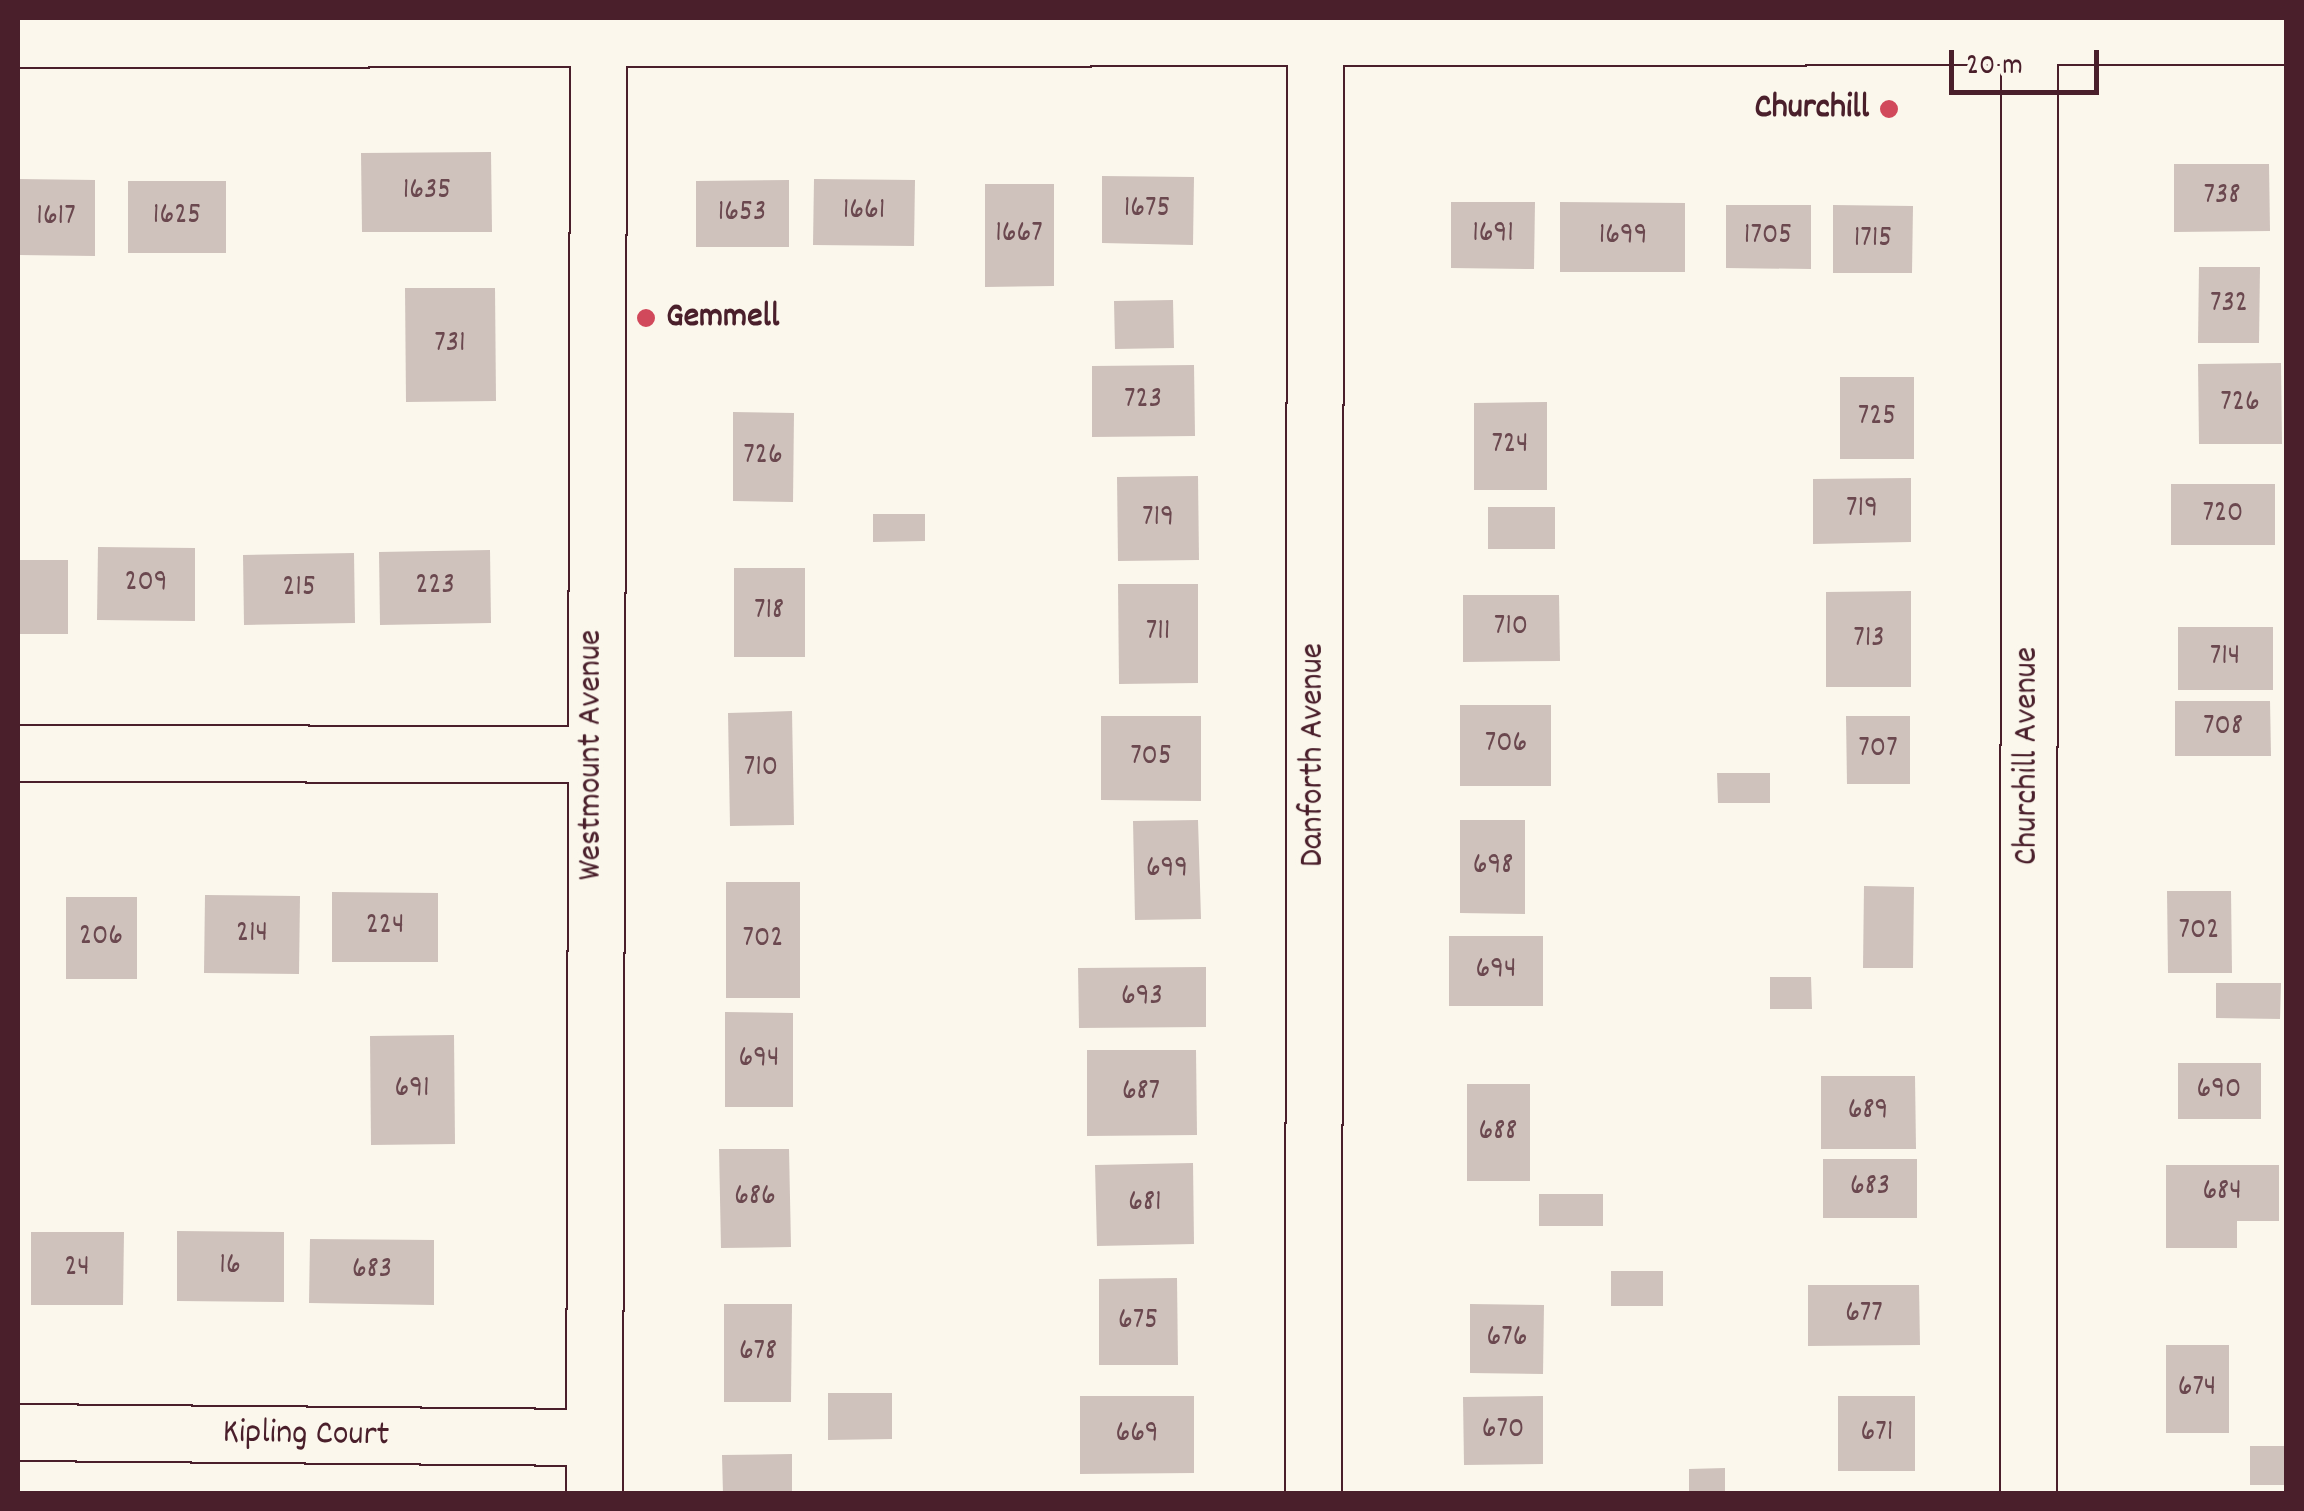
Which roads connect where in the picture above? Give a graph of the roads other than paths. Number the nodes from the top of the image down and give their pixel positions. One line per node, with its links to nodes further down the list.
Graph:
1 (1315, 26): 2 (street); 3 (street); 11 (street, Danforth Avenue)
2 (2029, 26): 4 (street); 12 (street, Churchill Avenue)
3 (598, 27): 5 (street); 7 (street, Westmount Avenue)
4 (2286, 36)
5 (18, 39)
6 (18, 753): 7 (street)
7 (591, 754): 9 (street, Westmount Avenue)
8 (18, 1432): 9 (street, Kipling Court)
9 (594, 1437): 10 (street, Westmount Avenue)
10 (594, 1494)
11 (1314, 1494)
12 (2028, 1494)

